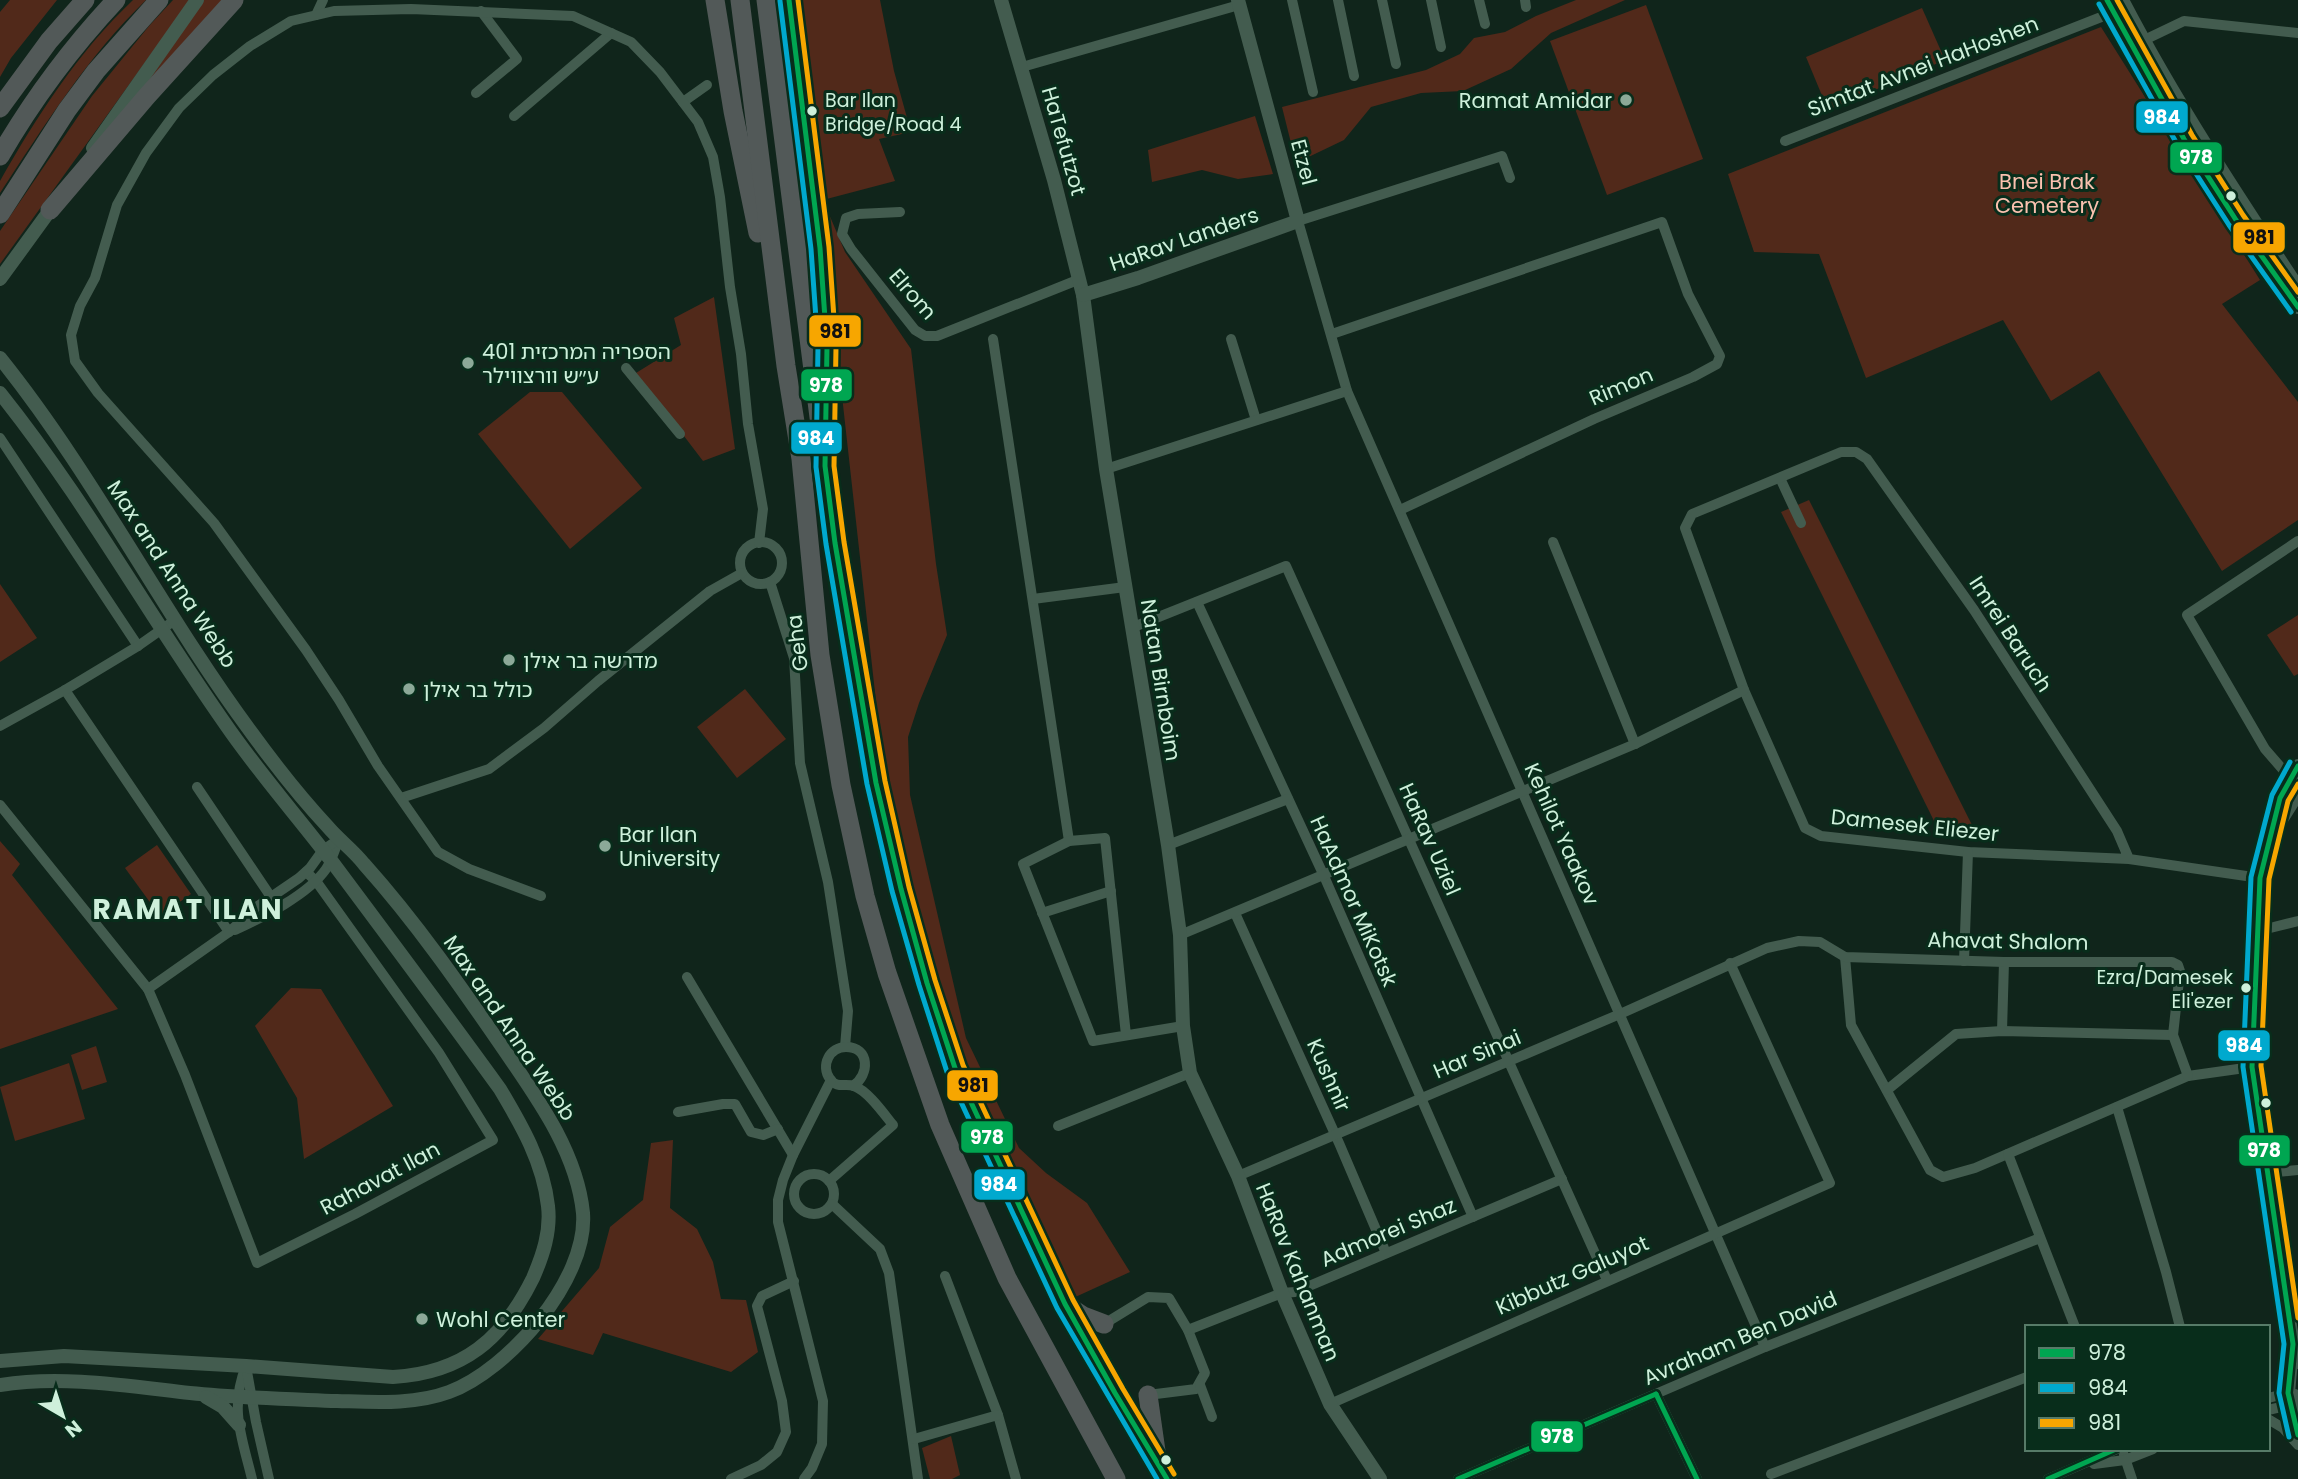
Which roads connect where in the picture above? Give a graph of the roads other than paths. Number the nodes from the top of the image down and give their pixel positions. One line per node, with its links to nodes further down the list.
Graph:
1 (71, 0): 34 (highway)
2 (85, 0): 36 (highway)
3 (116, 0): 39 (highway)
4 (159, 0): 43 (highway)
5 (197, 0): 41 (street)
6 (234, 0): 41 (highway)
7 (323, 0): 22 (street)
8 (715, 0): 54 (highway)
9 (740, 0): 54 (highway, Geha)
10 (766, 0): 61 (highway)
11 (789, 0): 61 (highway)
12 (1001, 0): 29 (street, HaTefutzot)
13 (1292, 0): 32 (street)
14 (1338, 0): 30 (street)
15 (1382, 0): 28 (street)
16 (1431, 0): 27 (street)
17 (1479, 0): 23 (street)
18 (1239, 2): 29 (street); 44 (street, Etzel)
19 (2115, 4): 26 (street); 38 (street, Simtat Avnei HaHoshen)
20 (411, 5): 21 (street); 22 (street)
21 (481, 11): 24 (street); 33 (street)
22 (316, 15): 86 (street)
23 (1485, 24)
24 (611, 33): 35 (street); 37 (street)
25 (2298, 33): 26 (street)
26 (2138, 43): 47 (street); 49 (street)
27 (1441, 47)
28 (1396, 64)
29 (1022, 67): 46 (street, HaTefutzot)
30 (1354, 76)
31 (707, 85): 35 (street)
32 (1313, 92)
33 (476, 93)
34 (0, 99)
35 (683, 102): 68 (street)
36 (0, 108)
37 (514, 116)
38 (1785, 141)
39 (0, 156)
40 (1510, 178): 44 (street)
41 (50, 211): 45 (street)
42 (900, 212): 46 (street, Elrom)
43 (0, 214)
44 (1298, 221): 48 (street, HaRav Landers); 50 (street, Etzel)
45 (0, 279)
46 (1080, 279): 48 (street, HaTefutzot)
47 (2298, 288)
48 (1083, 295): 62 (street, Natan Birnboim)
49 (2298, 307)
50 (1332, 334): 56 (street, Kehilot Yaakov); 64 (street, Rimon)
51 (993, 339): 72 (street)
52 (1231, 339): 58 (street)
53 (0, 358): 74 (street, Max and Anna Webb)
54 (786, 366): 189 (highway, Geha)
55 (626, 368): 59 (street)
56 (1348, 391): 58 (street); 64 (street, Kehilot Yaakov)
57 (0, 393): 76 (street, Max and Anna Webb)
58 (1256, 421): 62 (street)
59 (680, 433)
60 (0, 438): 77 (street)
61 (825, 466): 151 (highway)
62 (1106, 469): 71 (street, Natan Birnboim)
63 (1780, 478): 65 (street); 79 (street, Damesek Eliezer); 96 (street, Imrei Baruch)
64 (1400, 510): 84 (street, Kehilot Yaakov)
65 (1801, 523)
66 (2298, 541): 82 (street)
67 (1553, 542): 81 (street)
68 (759, 543): 69 (street); 70 (street)
69 (742, 573): 70 (street); 86 (street)
70 (770, 582): 121 (street)
71 (1125, 587): 72 (street); 75 (street, Natan Birnboim)
72 (1033, 599): 92 (street)
73 (1197, 602): 75 (street, HaRav Uziel); 87 (street, HaAdmor MiKotsk); 90 (street, HaRav Uziel)
74 (175, 620): 76 (street); 89 (street, Max and Anna Webb)
75 (1131, 628): 93 (street, Natan Birnboim)
76 (161, 630): 77 (street); 95 (street, Max and Anna Webb)
77 (138, 646): 78 (street)
78 (65, 690): 80 (street); 108 (street)
79 (1744, 690): 81 (street); 94 (street, Damesek Eliezer)
80 (0, 726)
81 (1635, 744): 84 (street)
82 (2294, 773): 91 (street)
83 (197, 787): 103 (street)
84 (1522, 791): 90 (street); 116 (street, Kehilot Yaakov)
85 (2298, 793): 91 (street)
86 (401, 798): 102 (street)
87 (1288, 799): 93 (street); 98 (street, HaAdmor MiKotsk)
88 (0, 805): 115 (street)
89 (339, 839): 95 (street); 168 (street, Max and Anna Webb)
90 (1408, 839): 98 (street); 122 (street, HaRav Uziel)
91 (2268, 839): 99 (street)
92 (1069, 841): 101 (street); 104 (street)
93 (1168, 845): 109 (street, Natan Birnboim)
94 (1968, 852): 96 (street, Damesek Eliezer); 111 (street)
95 (327, 855): 97 (street); 100 (street); 160 (street, Max and Anna Webb)
96 (2129, 859): 99 (street, Damesek Eliezer)
97 (306, 873): 100 (street, Rahavat Ilan); 103 (street)
98 (1324, 876): 105 (street); 129 (street, HaAdmor MiKotsk)
99 (2260, 877): 107 (street)
100 (316, 881): 108 (street); 115 (street, Rahavat Ilan)
101 (1111, 891): 104 (street); 119 (street)
102 (541, 896)
103 (271, 897): 108 (street)
104 (1042, 913): 119 (street)
105 (1235, 913): 109 (street); 134 (street, Kushnir)
106 (2298, 920): 107 (street)
107 (2258, 931): 123 (street)
108 (229, 932): 115 (street)
109 (1180, 935): 117 (street, Natan Birnboim)
110 (1845, 957): 111 (street, Ahavat Shalom); 113 (street, Ahavat Shalom); 128 (street)
111 (1964, 961): 112 (street, Ahavat Shalom)
112 (2004, 961): 118 (street); 120 (street, Ahavat Shalom)
113 (1730, 963): 116 (street, Har Sinai); 144 (street, Kibbutz Galuyot)
114 (687, 977): 133 (street)
115 (148, 989)
116 (1620, 1014): 122 (street, Har Sinai); 144 (street, Kehilot Yaakov)
117 (1183, 1026): 119 (street); 124 (street, Natan Birnboim)
118 (2002, 1031): 120 (street); 128 (street)
119 (1126, 1035)
120 (2173, 1035): 125 (street, Ahavat Shalom)
121 (845, 1047): 126 (street); 127 (street)
122 (1509, 1061): 129 (street, Har Sinai); 140 (street, HaRav Uziel)
123 (2252, 1067): 125 (street); 138 (street)
124 (1190, 1073): 132 (street); 139 (street, HaRav Kahanman)
125 (2188, 1076): 130 (street)
126 (831, 1080): 127 (street); 136 (street)
127 (853, 1086): 141 (street)
128 (1886, 1090): 135 (street)
129 (1420, 1099): 134 (street, Har Sinai); 143 (street, HaAdmor MiKotsk)
130 (2117, 1107): 135 (street); 154 (street)
131 (678, 1112): 133 (street)
132 (1058, 1126)
133 (778, 1129): 136 (street)
134 (1335, 1135): 139 (street, Har Sinai); 146 (street, Kushnir)
135 (2008, 1154): 145 (street)
136 (793, 1155): 149 (street)
137 (2298, 1170): 138 (street)
138 (2266, 1173): 156 (street)
139 (1238, 1176): 150 (street, HaRav Kahanman)
140 (1562, 1179): 143 (street, Admorei Shaz); 148 (street, HaRav Uziel)
141 (829, 1181): 142 (street); 142 (street)
142 (832, 1204): 178 (street)
143 (1473, 1217): 146 (street, Admorei Shaz)
144 (1715, 1233): 148 (street, Kibbutz Galuyot); 157 (street, Kehilot Yaakov)
145 (2040, 1238): 153 (street); 157 (street, Avraham Ben David)
146 (1386, 1254): 150 (street, Admorei Shaz)
147 (945, 1276): 173 (street)
148 (1607, 1280): 171 (street, Kibbutz Galuyot)
149 (794, 1281): 185 (street); 186 (street)
150 (1282, 1293): 155 (street, Admorei Shaz); 171 (street, HaRav Kahanman)
151 (1065, 1304): 152 (highway); 181 (highway)
152 (1104, 1324): 155 (street)
153 (2074, 1325)
154 (2176, 1325)
155 (1188, 1330): 163 (street)
156 (2292, 1344): 159 (street); 170 (street)
157 (1765, 1347): 165 (street, Avraham Ben David)
158 (0, 1361): 160 (street, Max and Anna Webb)
159 (2298, 1362)
160 (246, 1366): 167 (street); 168 (street)
161 (2025, 1378): 182 (street)
162 (0, 1385): 164 (street, Max and Anna Webb)
163 (1200, 1385): 166 (street); 174 (street)
164 (195, 1393): 167 (street, Max and Anna Webb); 176 (street)
165 (1656, 1394): 191 (street, Avraham Ben David); 192 (street)
166 (1148, 1395): 181 (highway)
167 (237, 1397): 168 (street, Max and Anna Webb); 176 (street)
168 (253, 1398): 184 (street)
169 (2270, 1398): 170 (street)
170 (2294, 1399): 172 (street); 177 (street)
171 (1330, 1404): 190 (street, HaRav Kahanman)
172 (2270, 1409)
173 (998, 1415): 178 (street); 188 (street)
174 (1212, 1417)
175 (2270, 1420): 179 (street)
176 (239, 1425): 183 (street)
177 (2298, 1435)
178 (914, 1439): 187 (street)
179 (2298, 1445)
180 (2122, 1453): 193 (street); 194 (street)
181 (1163, 1471)
182 (1771, 1474)
183 (252, 1479)
184 (269, 1479)
185 (731, 1479)
186 (804, 1479)
187 (918, 1479)
188 (1016, 1479)
189 (1116, 1479)
190 (1380, 1479)
191 (1458, 1479)
192 (1698, 1479)
193 (2048, 1479)
194 (2132, 1479)

